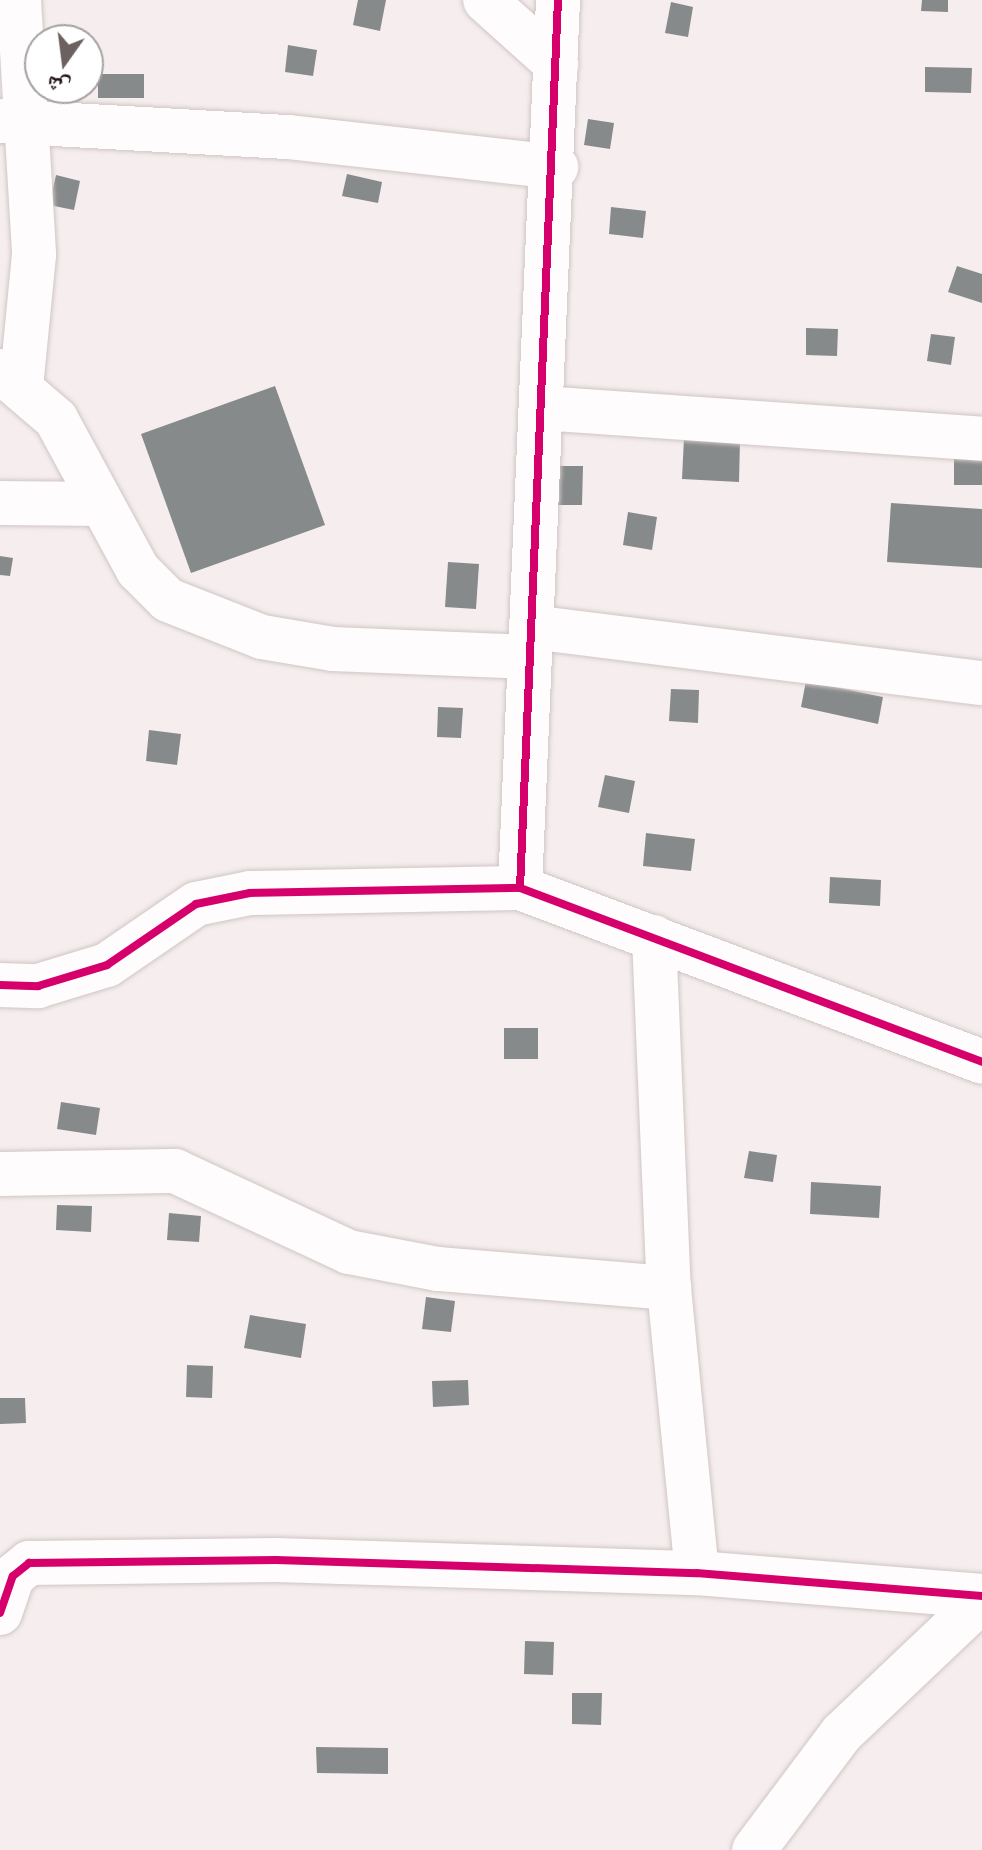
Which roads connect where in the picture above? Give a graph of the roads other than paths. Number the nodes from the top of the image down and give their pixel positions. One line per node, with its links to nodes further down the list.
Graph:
1 (19, 0): 5 (street)
2 (485, 0): 4 (street)
3 (558, 0): 4 (street)
4 (556, 64): 6 (street)
5 (12, 122): 6 (street); 7 (street)
6 (556, 167): 8 (street)
7 (10, 380): 11 (street)
8 (542, 408): 9 (street); 12 (street)
9 (982, 439)
10 (0, 503): 11 (street)
11 (102, 504): 12 (street)
12 (530, 642): 13 (street); 14 (street)
13 (982, 683)
14 (520, 888): 15 (street); 16 (street)
15 (654, 937): 17 (street); 19 (street)
16 (0, 985)
17 (982, 1062)
18 (0, 1174): 19 (street)
19 (669, 1288): 20 (street)
20 (697, 1573): 21 (street); 22 (street)
21 (982, 1598): 23 (street)
22 (0, 1613)
23 (754, 1850)

